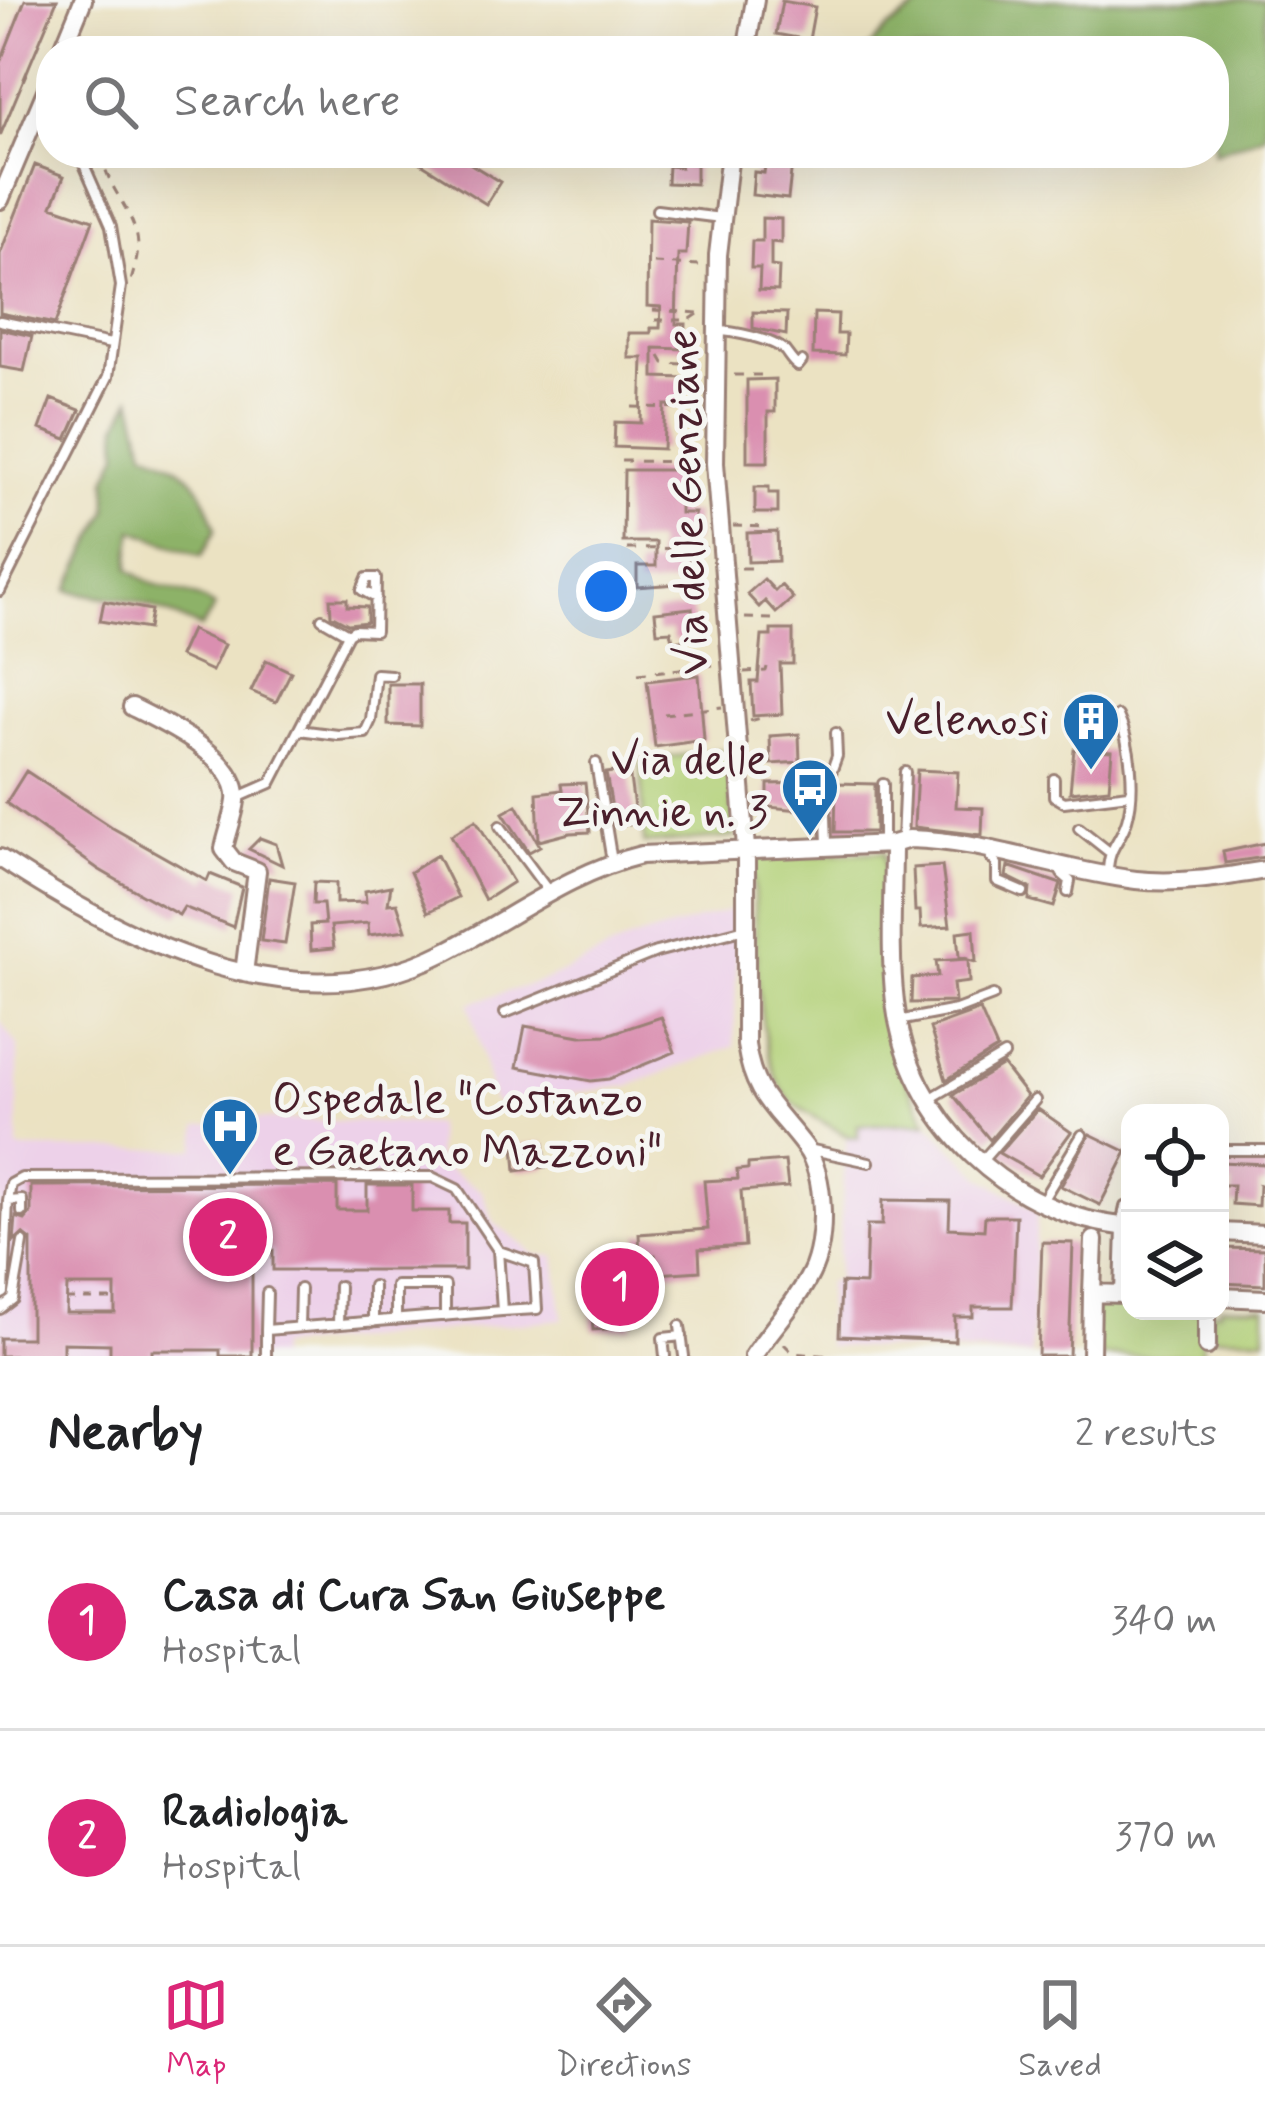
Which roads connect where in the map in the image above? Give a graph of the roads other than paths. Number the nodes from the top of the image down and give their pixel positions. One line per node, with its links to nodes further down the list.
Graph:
1 (83, 0): 3 (street)
2 (755, 0): 4 (street)
3 (68, 36)
4 (749, 36)
5 (36, 126): 8 (street)
6 (86, 168): 13 (lane)
7 (728, 168): 10 (street, Via delle Genziane)
8 (0, 200)
9 (657, 210): 10 (lane)
10 (722, 218): 11 (street, Via delle Genziane)
11 (710, 319): 14 (lane); 34 (street, Via delle Genziane)
12 (0, 321): 13 (lane)
13 (111, 344): 15 (lane)
14 (802, 361)
15 (0, 591)
16 (376, 598): 18 (lane)
17 (322, 620): 18 (lane)
18 (348, 634): 22 (lane)
19 (391, 675): 22 (lane)
20 (133, 707): 29 (street)
21 (1118, 716): 28 (lane)
22 (299, 730): 29 (lane)
23 (836, 733): 33 (lane)
24 (596, 764): 38 (lane)
25 (904, 772): 32 (lane)
26 (1054, 779): 28 (lane)
27 (883, 784): 32 (lane)
28 (1129, 794): 35 (lane)
29 (237, 798): 45 (street)
30 (500, 826): 43 (lane)
31 (1079, 828): 35 (lane)
32 (897, 842): 33 (street); 37 (lane); 40 (street); 48 (street)
33 (827, 845): 34 (street)
34 (746, 848): 38 (street); 44 (street, Via delle Genziane)
35 (1108, 851): 40 (lane)
36 (0, 858): 45 (street)
37 (991, 858): 41 (lane); 42 (lane)
38 (612, 862): 43 (street)
39 (1265, 870): 40 (street)
40 (1108, 874)
41 (1023, 892)
42 (1068, 892)
43 (550, 893): 45 (street)
44 (746, 928): 47 (lane); 53 (street, Via delle Genziane)
45 (244, 973)
46 (993, 996): 48 (lane)
47 (505, 1012)
48 (899, 1021): 50 (street)
49 (1004, 1055): 50 (lane)
50 (928, 1100): 57 (street)
51 (1035, 1100): 57 (lane)
52 (1082, 1136): 59 (lane)
53 (807, 1149): 56 (lane); 91 (street)
54 (1229, 1150): 55 (lane)
55 (1265, 1150)
56 (868, 1162)
57 (980, 1163): 59 (street)
58 (8, 1201): 60 (lane); 61 (lane); 67 (lane)
59 (1041, 1202): 62 (street)
60 (22, 1212)
61 (4, 1214): 72 (lane)
62 (1121, 1226)
63 (1229, 1232): 64 (street)
64 (1265, 1234)
65 (1094, 1240): 71 (street)
66 (22, 1241): 76 (lane)
67 (499, 1250): 79 (lane); 79 (lane)
68 (339, 1286): 84 (lane)
69 (373, 1286): 83 (lane)
70 (300, 1289): 85 (lane)
71 (1092, 1293): 74 (street); 92 (street)
72 (2, 1294): 76 (lane)
73 (267, 1294): 86 (lane)
74 (1121, 1294)
75 (1229, 1297): 77 (street)
76 (14, 1299): 78 (lane)
77 (1265, 1299)
78 (0, 1309)
79 (502, 1311): 80 (lane)
80 (445, 1316): 81 (lane); 81 (lane)
81 (396, 1320): 83 (lane)
82 (1208, 1320): 87 (street)
83 (373, 1322): 84 (lane)
84 (338, 1324): 85 (lane)
85 (299, 1327): 86 (lane)
86 (266, 1330): 88 (lane)
87 (1208, 1346)
88 (266, 1356)
89 (665, 1356): 90 (lane)
90 (684, 1356)
91 (752, 1356)
92 (1091, 1356)

